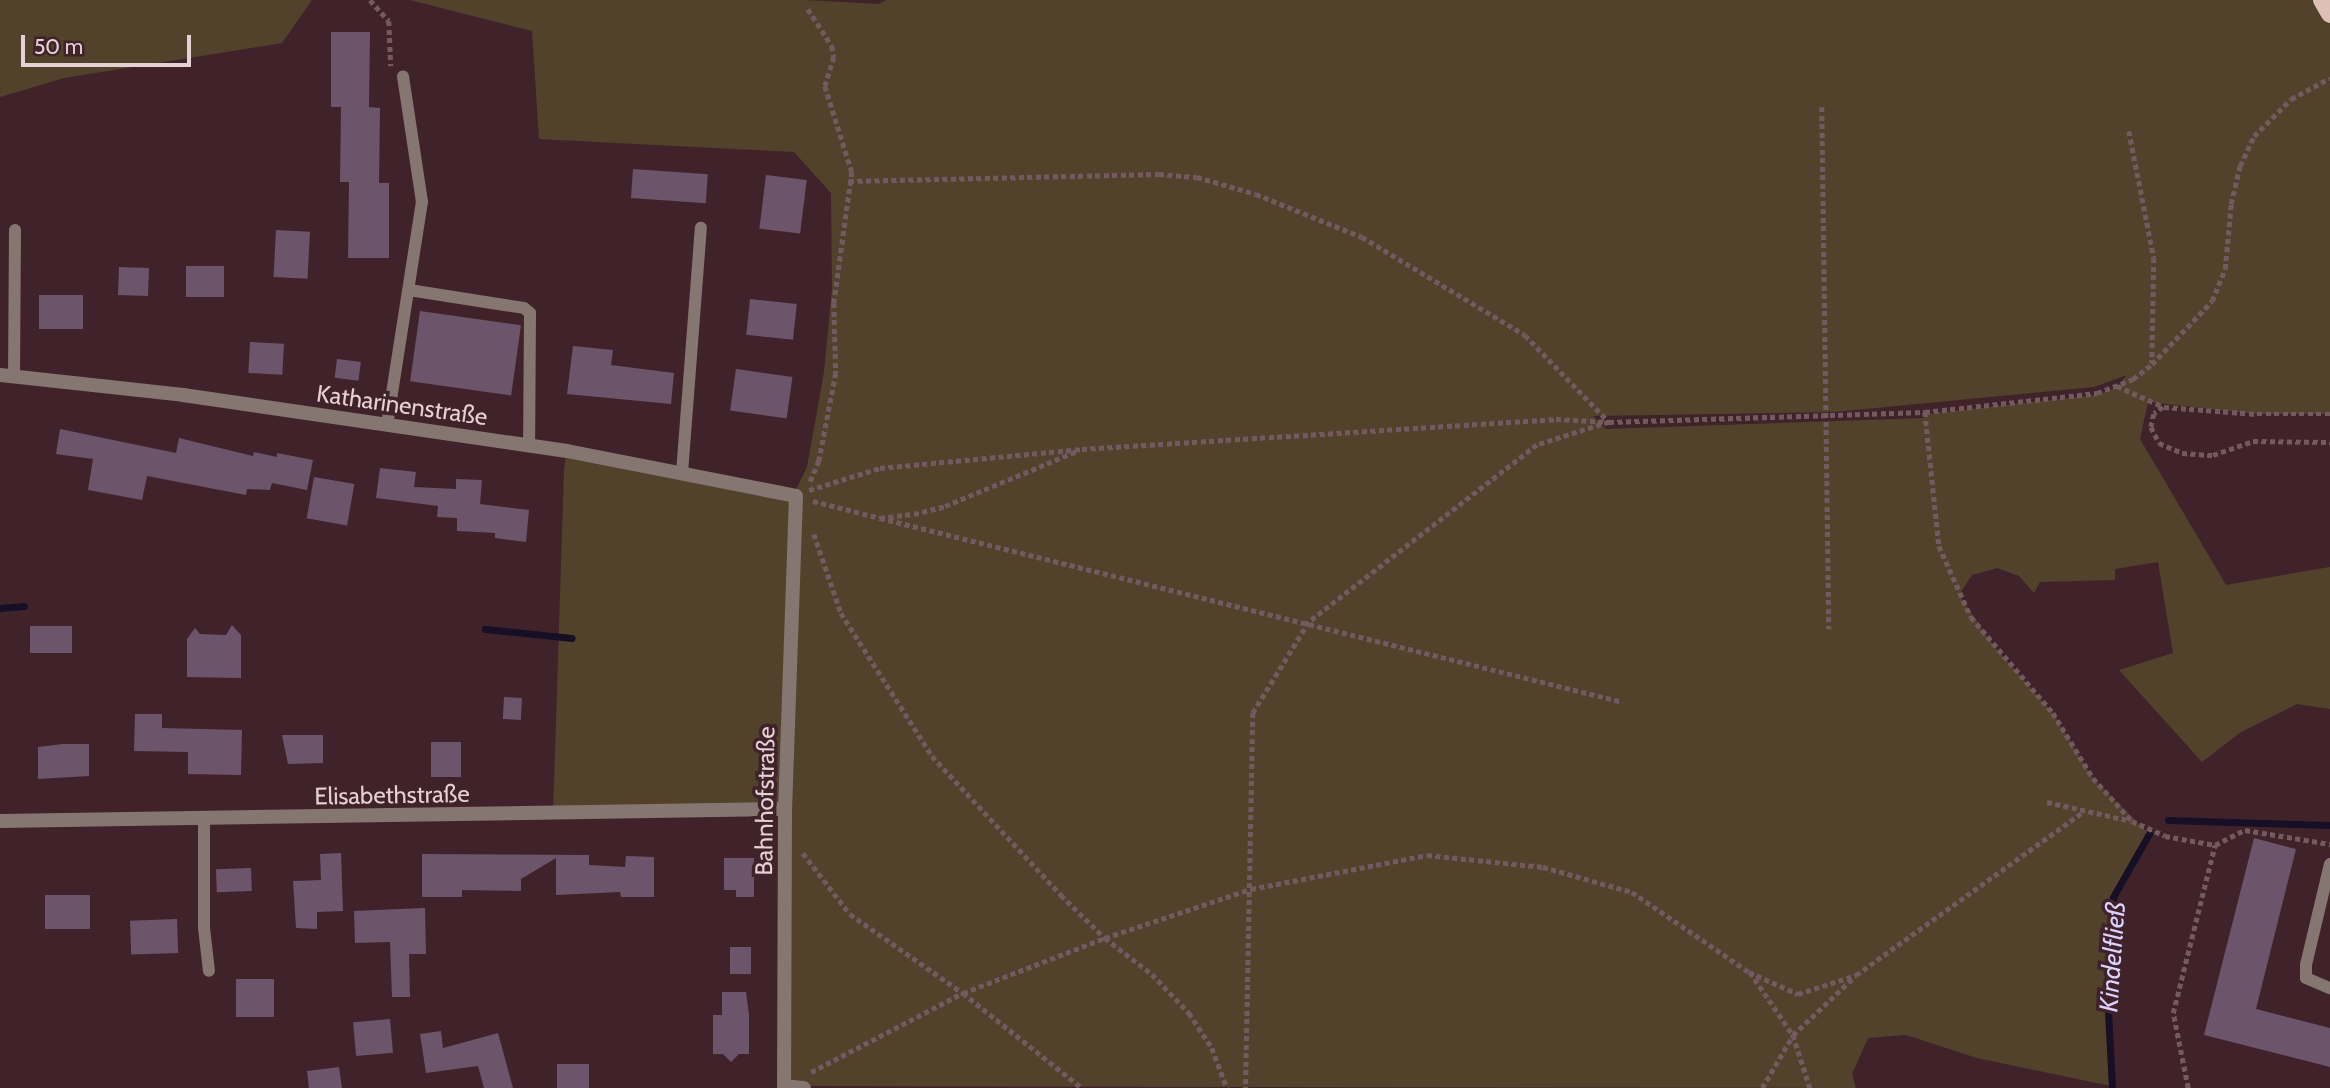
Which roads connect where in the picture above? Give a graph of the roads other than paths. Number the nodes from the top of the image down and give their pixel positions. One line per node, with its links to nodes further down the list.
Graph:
1 (2322, 0): 2 (main road)
2 (2330, 14)
3 (403, 76): 6 (lane)
4 (701, 228): 10 (lane)
5 (15, 230): 7 (lane)
6 (409, 290): 8 (lane); 9 (lane)
7 (7, 375): 8 (street, Katharinenstraße)
8 (387, 425): 9 (street, Katharinenstraße)
9 (529, 446): 10 (street, Katharinenstraße)
10 (682, 473): 11 (street, Katharinenstraße)
11 (796, 496): 12 (street, Bahnhofstraße)
12 (785, 809): 13 (street, Elisabethstraße); 18 (street, Bahnhofstraße)
13 (204, 820): 14 (street, Elisabethstraße); 16 (lane)
14 (0, 821)
15 (2330, 864): 17 (lane)
16 (209, 971)
17 (2330, 988)
18 (780, 1087): 19 (street)
19 (804, 1088)

